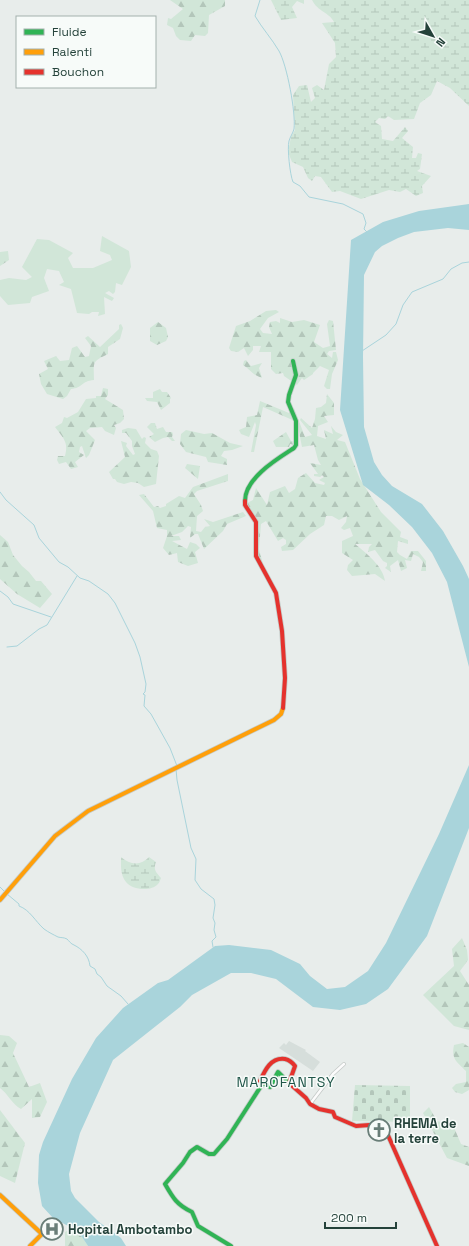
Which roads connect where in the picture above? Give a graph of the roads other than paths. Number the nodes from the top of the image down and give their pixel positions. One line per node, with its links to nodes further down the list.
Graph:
1 (294, 361): 2 (street)
2 (2, 898)
3 (344, 1064): 6 (street)
4 (263, 1083): 5 (street); 5 (street); 9 (street)
5 (289, 1083): 6 (street)
6 (310, 1104): 10 (street)
7 (0, 1195): 8 (street)
8 (30, 1246)
9 (231, 1246)
10 (437, 1246)

